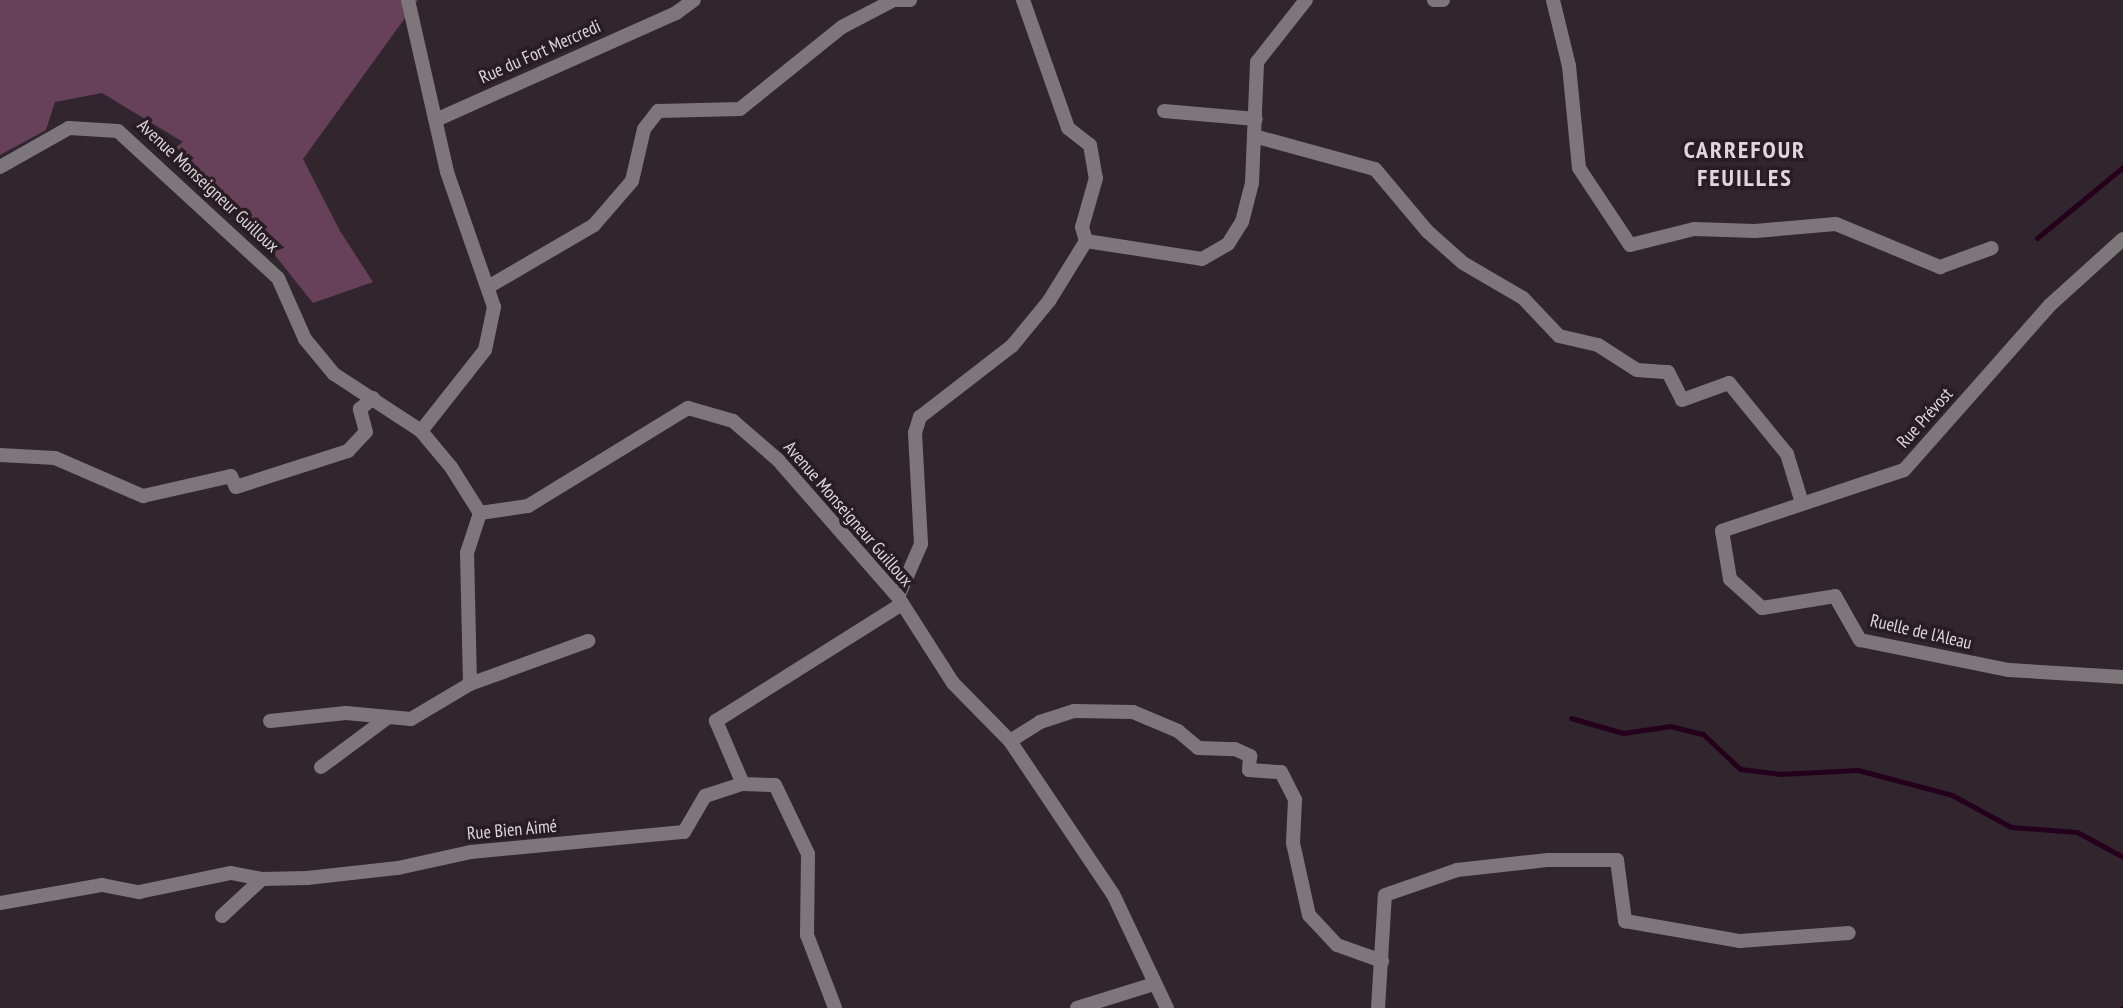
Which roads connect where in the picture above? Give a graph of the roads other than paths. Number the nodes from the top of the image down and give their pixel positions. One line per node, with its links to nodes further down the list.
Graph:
1 (408, 0): 11 (street)
2 (694, 0): 11 (street, Rue du Fort Mercredi)
3 (910, 0): 9 (street)
4 (1023, 0): 16 (street)
5 (1306, 0): 12 (street)
6 (1434, 0): 7 (street)
7 (1443, 0)
8 (1553, 0): 17 (street)
9 (891, 1): 18 (street)
10 (1164, 111): 12 (street)
11 (438, 119): 18 (street)
12 (1256, 119): 13 (street)
13 (1254, 136): 16 (street); 22 (street)
14 (0, 167): 19 (street, Avenue Monseigneur Guilloux)
15 (2123, 239): 22 (street, Rue Prévost)
16 (1086, 241): 25 (street)
17 (1993, 247)
18 (488, 287): 20 (street)
19 (373, 398): 20 (street, Avenue Monseigneur Guilloux); 21 (street)
20 (421, 431): 23 (street, Avenue Monseigneur Guilloux)
21 (0, 455)
22 (1802, 503): 24 (street, Rue Prévost)
23 (480, 513): 25 (street, Avenue Monseigneur Guilloux); 28 (street)
24 (1723, 554): 27 (street, Ruelle de l'Aleau)
25 (900, 601): 31 (street, Avenue Monseigneur Guilloux); 33 (street)
26 (588, 641): 28 (street)
27 (2123, 677)
28 (470, 684): 29 (street)
29 (387, 718): 30 (street); 32 (street)
30 (270, 721)
31 (1010, 741): 38 (street); 39 (street, Avenue Monseigneur Guilloux)
32 (321, 767)
33 (743, 784): 34 (street, Rue Bien Aimé); 40 (street, Rue Bien Aimé)
34 (262, 879): 35 (street, Rue Bien Aimé); 36 (street)
35 (0, 903)
36 (222, 916)
37 (1849, 933): 38 (street)
38 (1382, 961): 43 (street)
39 (1154, 984): 41 (street); 42 (street, Avenue Monseigneur Guilloux)
40 (835, 1008)
41 (1077, 1008)
42 (1167, 1008)
43 (1378, 1008)

